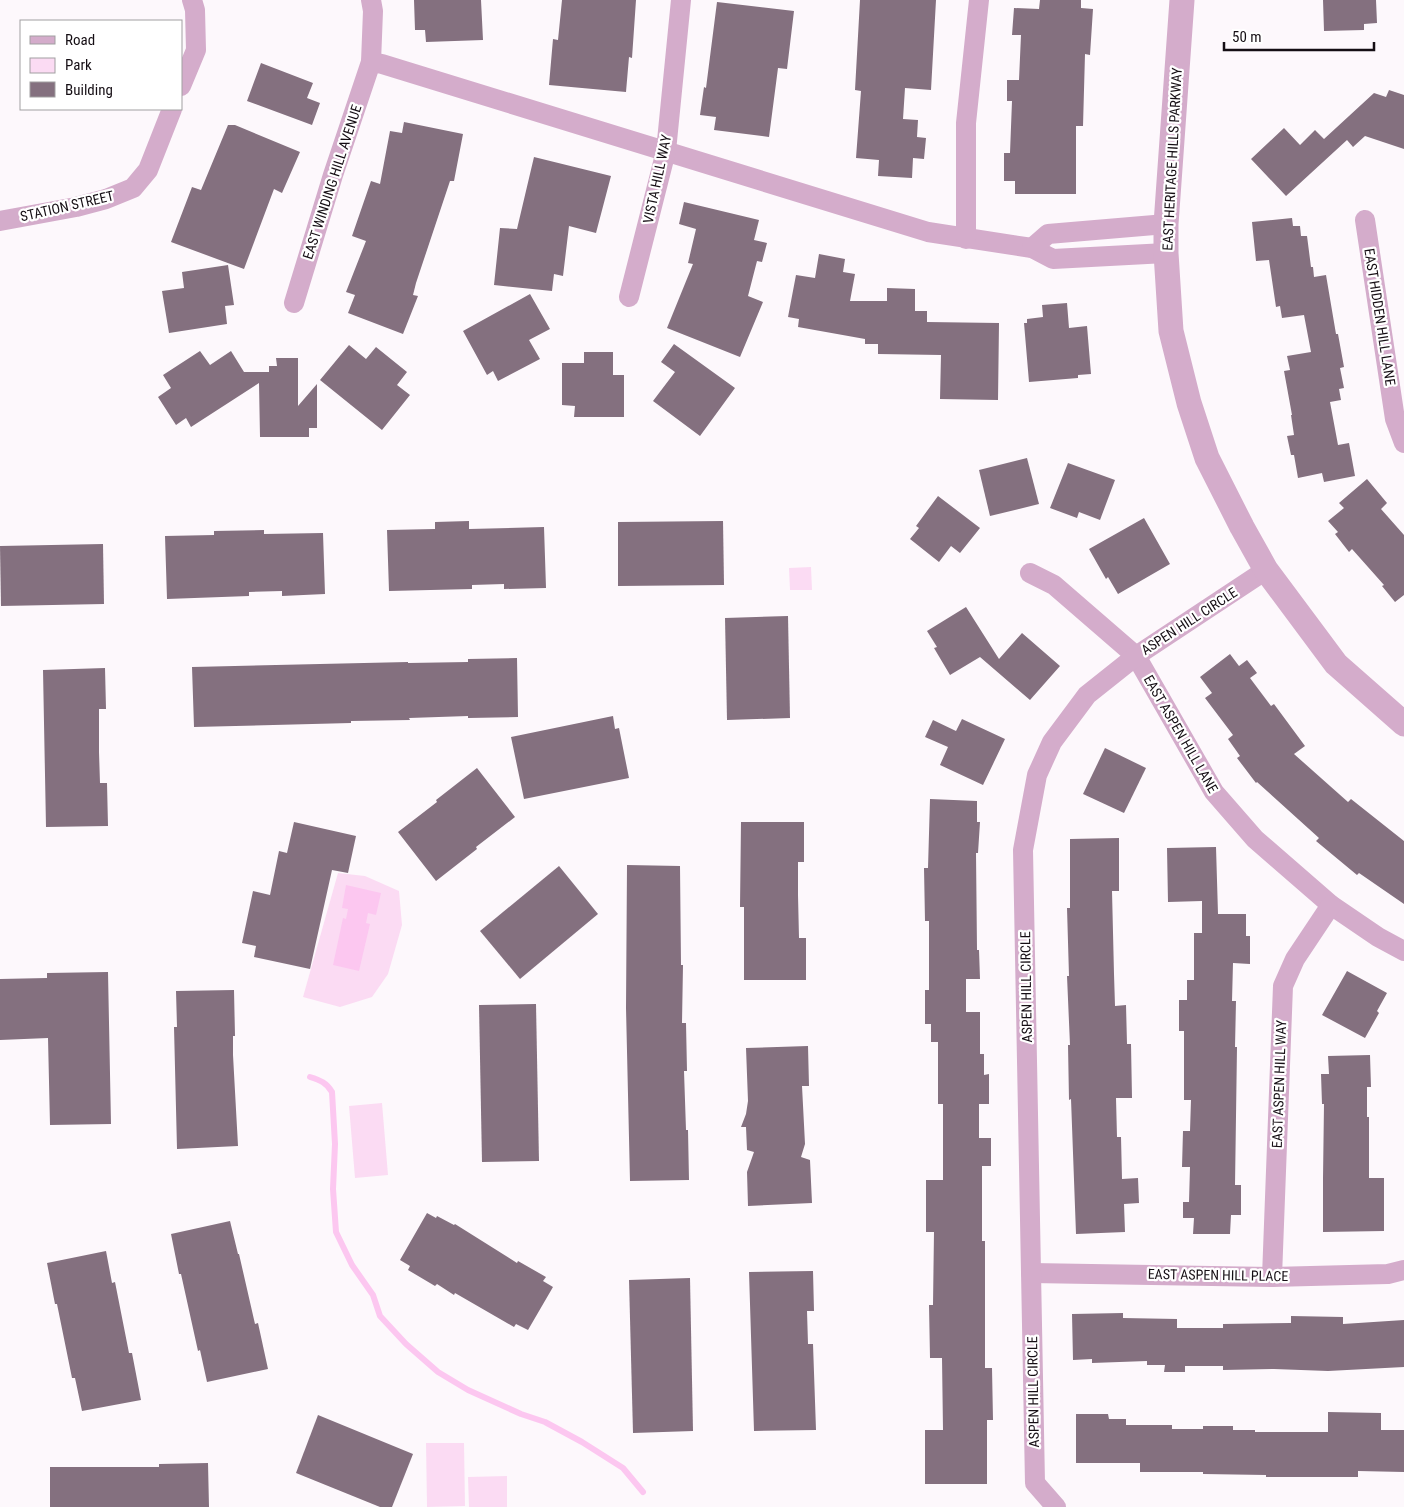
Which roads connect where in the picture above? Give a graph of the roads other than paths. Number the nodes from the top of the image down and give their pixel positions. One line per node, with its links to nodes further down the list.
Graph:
1 (192, 0): 7 (street)
2 (371, 0): 6 (street, EAST WINDING HILL AVENUE)
3 (681, 0): 9 (street, VISTA HILL WAY)
4 (979, 0): 13 (street)
5 (1182, 0): 12 (street, EAST HERITAGE HILLS PARKWAY)
6 (370, 62): 9 (street); 17 (street, EAST WINDING HILL AVENUE)
7 (182, 84)
8 (172, 110): 11 (street, STATION STREET)
9 (666, 151): 13 (street); 16 (street, VISTA HILL WAY)
10 (1365, 220): 18 (street, EAST HIDDEN HILL LANE)
11 (0, 221)
12 (1166, 224): 14 (street); 15 (street, EAST HERITAGE HILLS PARKWAY)
13 (966, 238): 14 (street)
14 (1032, 248): 15 (street)
15 (1166, 253): 19 (street, EAST HERITAGE HILLS PARKWAY)
16 (629, 297)
17 (294, 303)
18 (1404, 443)
19 (1266, 570): 21 (street, ASPEN HILL CIRCLE); 22 (street, EAST HERITAGE HILLS PARKWAY)
20 (1030, 573): 21 (street, EAST ASPEN HILL LANE)
21 (1136, 656): 23 (street, EAST ASPEN HILL LANE); 26 (street, ASPEN HILL CIRCLE)
22 (1404, 724)
23 (1331, 905): 24 (street, EAST ASPEN HILL LANE); 27 (street, EAST ASPEN HILL WAY)
24 (1404, 951)
25 (1404, 1270): 27 (street, EAST ASPEN HILL PLACE)
26 (1031, 1273): 27 (street, EAST ASPEN HILL PLACE); 28 (street, ASPEN HILL CIRCLE)
27 (1272, 1277)
28 (1056, 1507)

